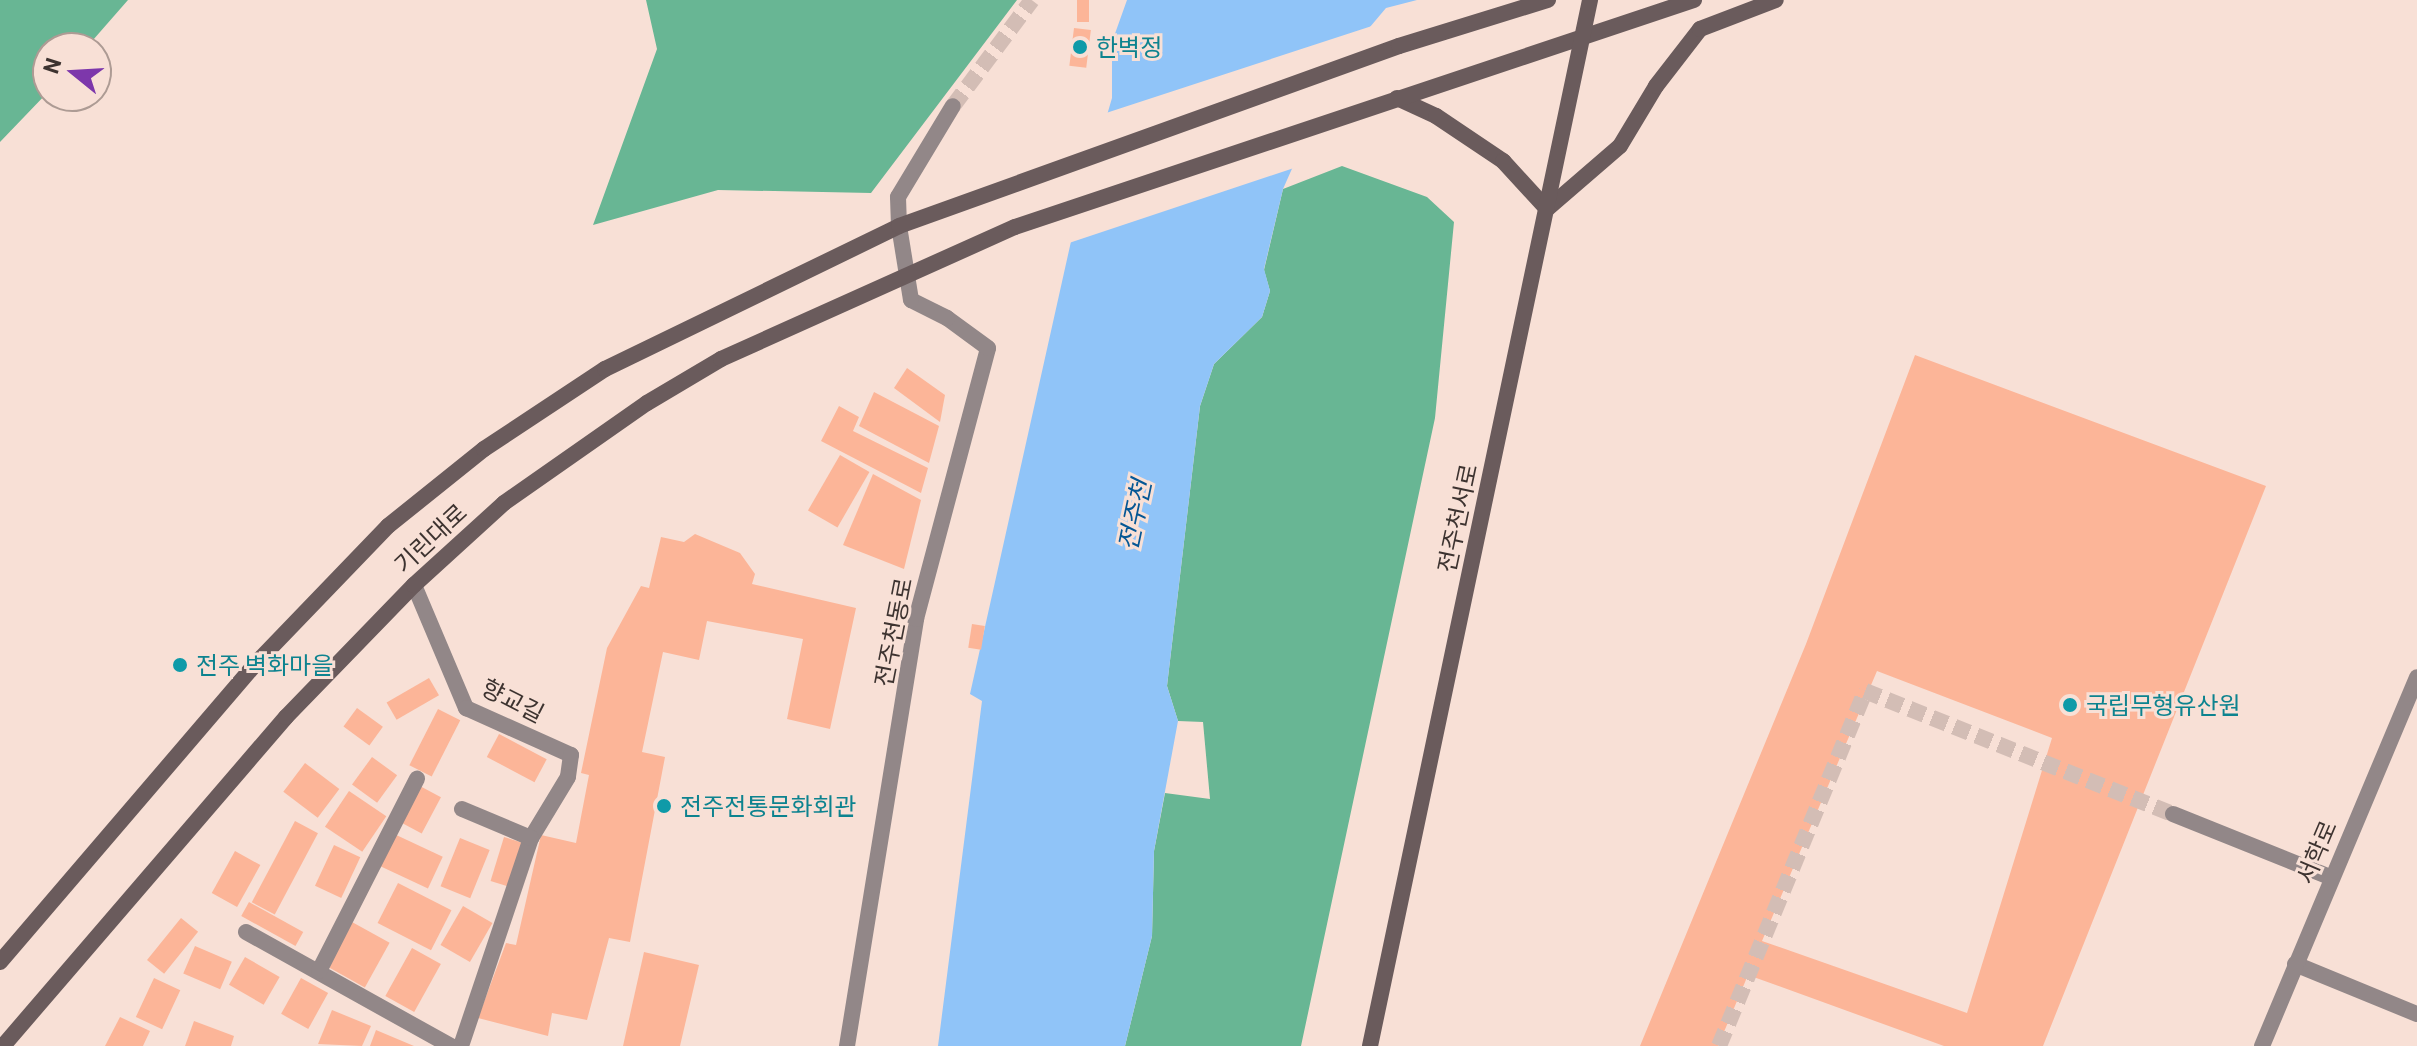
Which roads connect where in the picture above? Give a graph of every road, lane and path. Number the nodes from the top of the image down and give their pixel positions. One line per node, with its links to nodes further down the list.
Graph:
1 (1548, 0): 9 (street, 기린대로)
2 (1590, 0): 5 (street, 전주천서로)
3 (1694, 0): 5 (street, 기린대로)
4 (1776, 0): 8 (street)
5 (1585, 34): 6 (street, 기린대로); 8 (street, 전주천서로)
6 (1397, 98): 8 (street); 10 (street, 기린대로)
7 (953, 106): 9 (street)
8 (1547, 209): 27 (street, 전주천서로)
9 (899, 226): 10 (street); 19 (street, 기린대로)
10 (910, 272): 11 (street, 기린대로); 26 (street, 전주천동로)
11 (414, 585): 16 (street, 향교길); 23 (street, 기린대로)
12 (2417, 677): 17 (street, 서학로)
13 (417, 779): 21 (street)
14 (462, 809): 16 (street)
15 (2173, 814): 17 (street)
16 (531, 838): 25 (street, 향교길)
17 (2332, 878): 20 (street, 서학로)
18 (246, 932): 21 (street)
19 (0, 962)
20 (2295, 964): 22 (street); 28 (street, 서학로)
21 (319, 971): 24 (street)
22 (2417, 1014)
23 (3, 1046)
24 (451, 1046)
25 (461, 1046)
26 (847, 1046)
27 (1370, 1046)
28 (2262, 1046)

